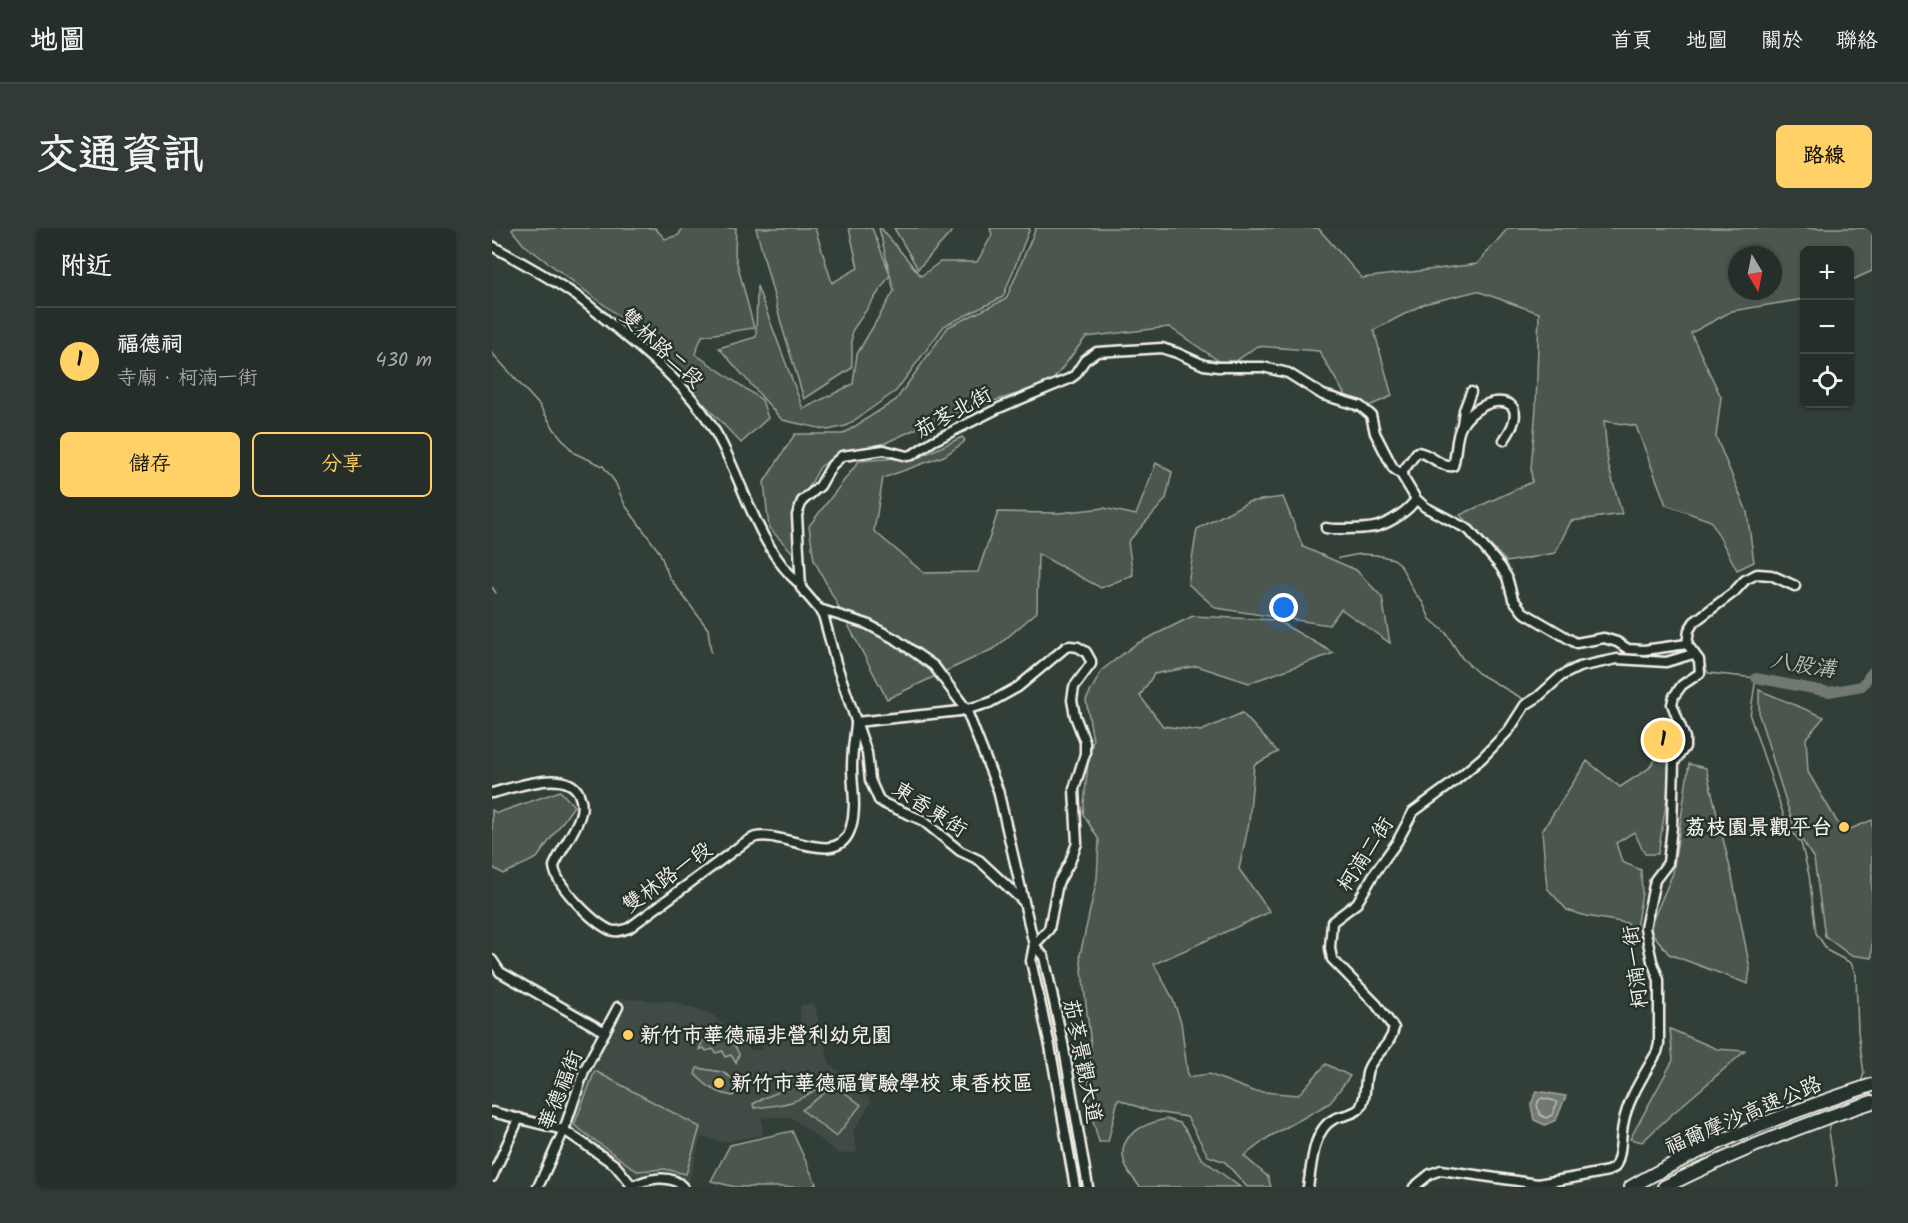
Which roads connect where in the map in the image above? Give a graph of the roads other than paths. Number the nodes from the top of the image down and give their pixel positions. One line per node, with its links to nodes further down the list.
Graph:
1 (493, 244): 8 (street, 雙林路二段)
2 (1471, 392): 3 (street)
3 (1461, 425): 4 (street); 5 (street)
4 (1504, 440)
5 (1401, 474): 6 (street, 茄苳北街); 8 (street, 茄苳北街)
6 (1416, 499): 7 (street); 11 (street, 茄苳北街)
7 (1326, 528)
8 (801, 585): 10 (street)
9 (1796, 586): 11 (street)
10 (819, 609): 13 (street, 茄苳景觀大道); 14 (street)
11 (1687, 644): 12 (street)
12 (1693, 654): 33 (street, 柯湳二街); 34 (street, 柯湳一街)
13 (966, 709): 14 (street); 16 (street, 茄苳景觀大道); 17 (street)
14 (856, 722): 15 (street, 雙林路一段); 16 (street, 東香東街)
15 (492, 793)
16 (1023, 901): 17 (street, 茄苳景觀大道)
17 (1034, 945): 31 (street, 茄苳景觀大道); 32 (street, 茄苳景觀大道)
18 (492, 960): 20 (street)
19 (618, 1007): 20 (street, 華德福街)
20 (605, 1032): 25 (street, 華德福街)
21 (1872, 1085): 27 (highway, 福爾摩沙高速公路)
22 (1872, 1101): 35 (highway, 福爾摩沙高速公路)
23 (492, 1112): 24 (street)
24 (519, 1118): 25 (street); 26 (street)
25 (564, 1130): 28 (street, 華德福街); 29 (street)
26 (492, 1177)
27 (1637, 1184)
28 (538, 1187)
29 (633, 1187): 30 (street)
30 (682, 1187)
31 (1075, 1187)
32 (1088, 1187)
33 (1308, 1187)
34 (1414, 1187)
35 (1664, 1187)

